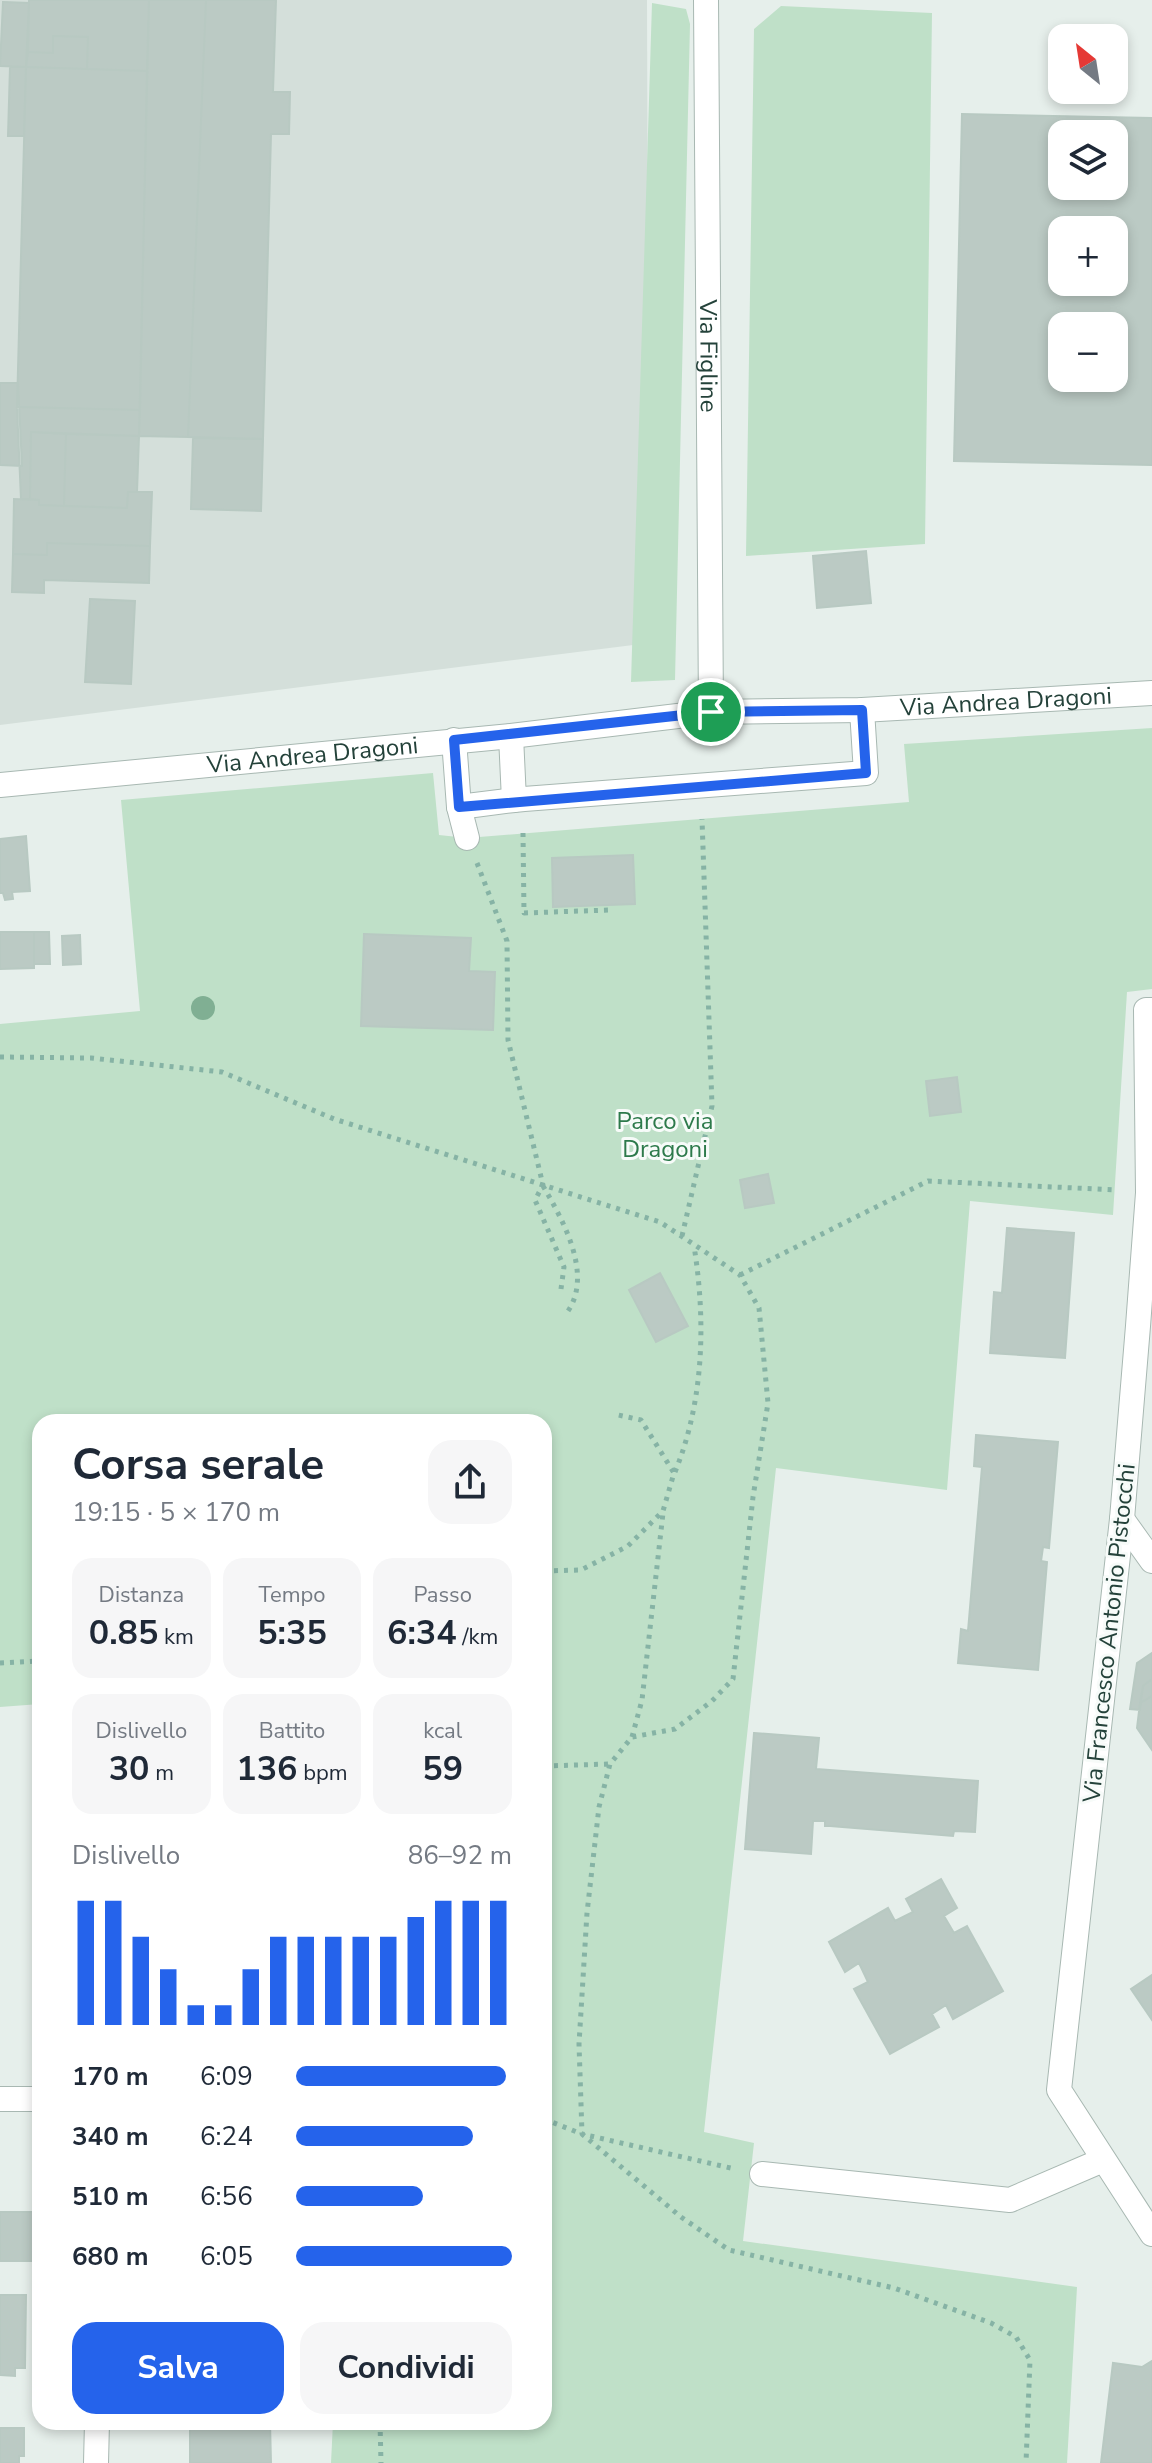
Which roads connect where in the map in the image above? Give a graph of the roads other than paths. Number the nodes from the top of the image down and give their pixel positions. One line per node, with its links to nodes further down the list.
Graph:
1 (706, 0): 4 (street, Via Figline)
2 (1152, 693): 3 (street, Via Andrea Dragoni)
3 (862, 710): 4 (street, Via Andrea Dragoni); 8 (street)
4 (711, 712): 5 (street, Via Andrea Dragoni)
5 (511, 736): 6 (street, Via Andrea Dragoni); 8 (street)
6 (454, 740): 7 (street, Via Andrea Dragoni); 9 (street)
7 (0, 785)
8 (514, 800): 9 (street)
9 (459, 807): 10 (street)
10 (467, 838)
11 (1152, 1010): 12 (street, Via Francesco Antonio Pistocchi)
12 (1145, 1326): 13 (street, Via Francesco Antonio Pistocchi)
13 (1122, 1519): 14 (street); 17 (street, Via Francesco Antonio Pistocchi)
14 (1152, 1561)
15 (0, 2099): 16 (street)
16 (32, 2099)
17 (1103, 2160): 18 (street); 19 (street, Via Francesco Antonio Pistocchi)
18 (762, 2174)
19 (1152, 2234)
20 (97, 2430): 21 (street)
21 (96, 2463)

